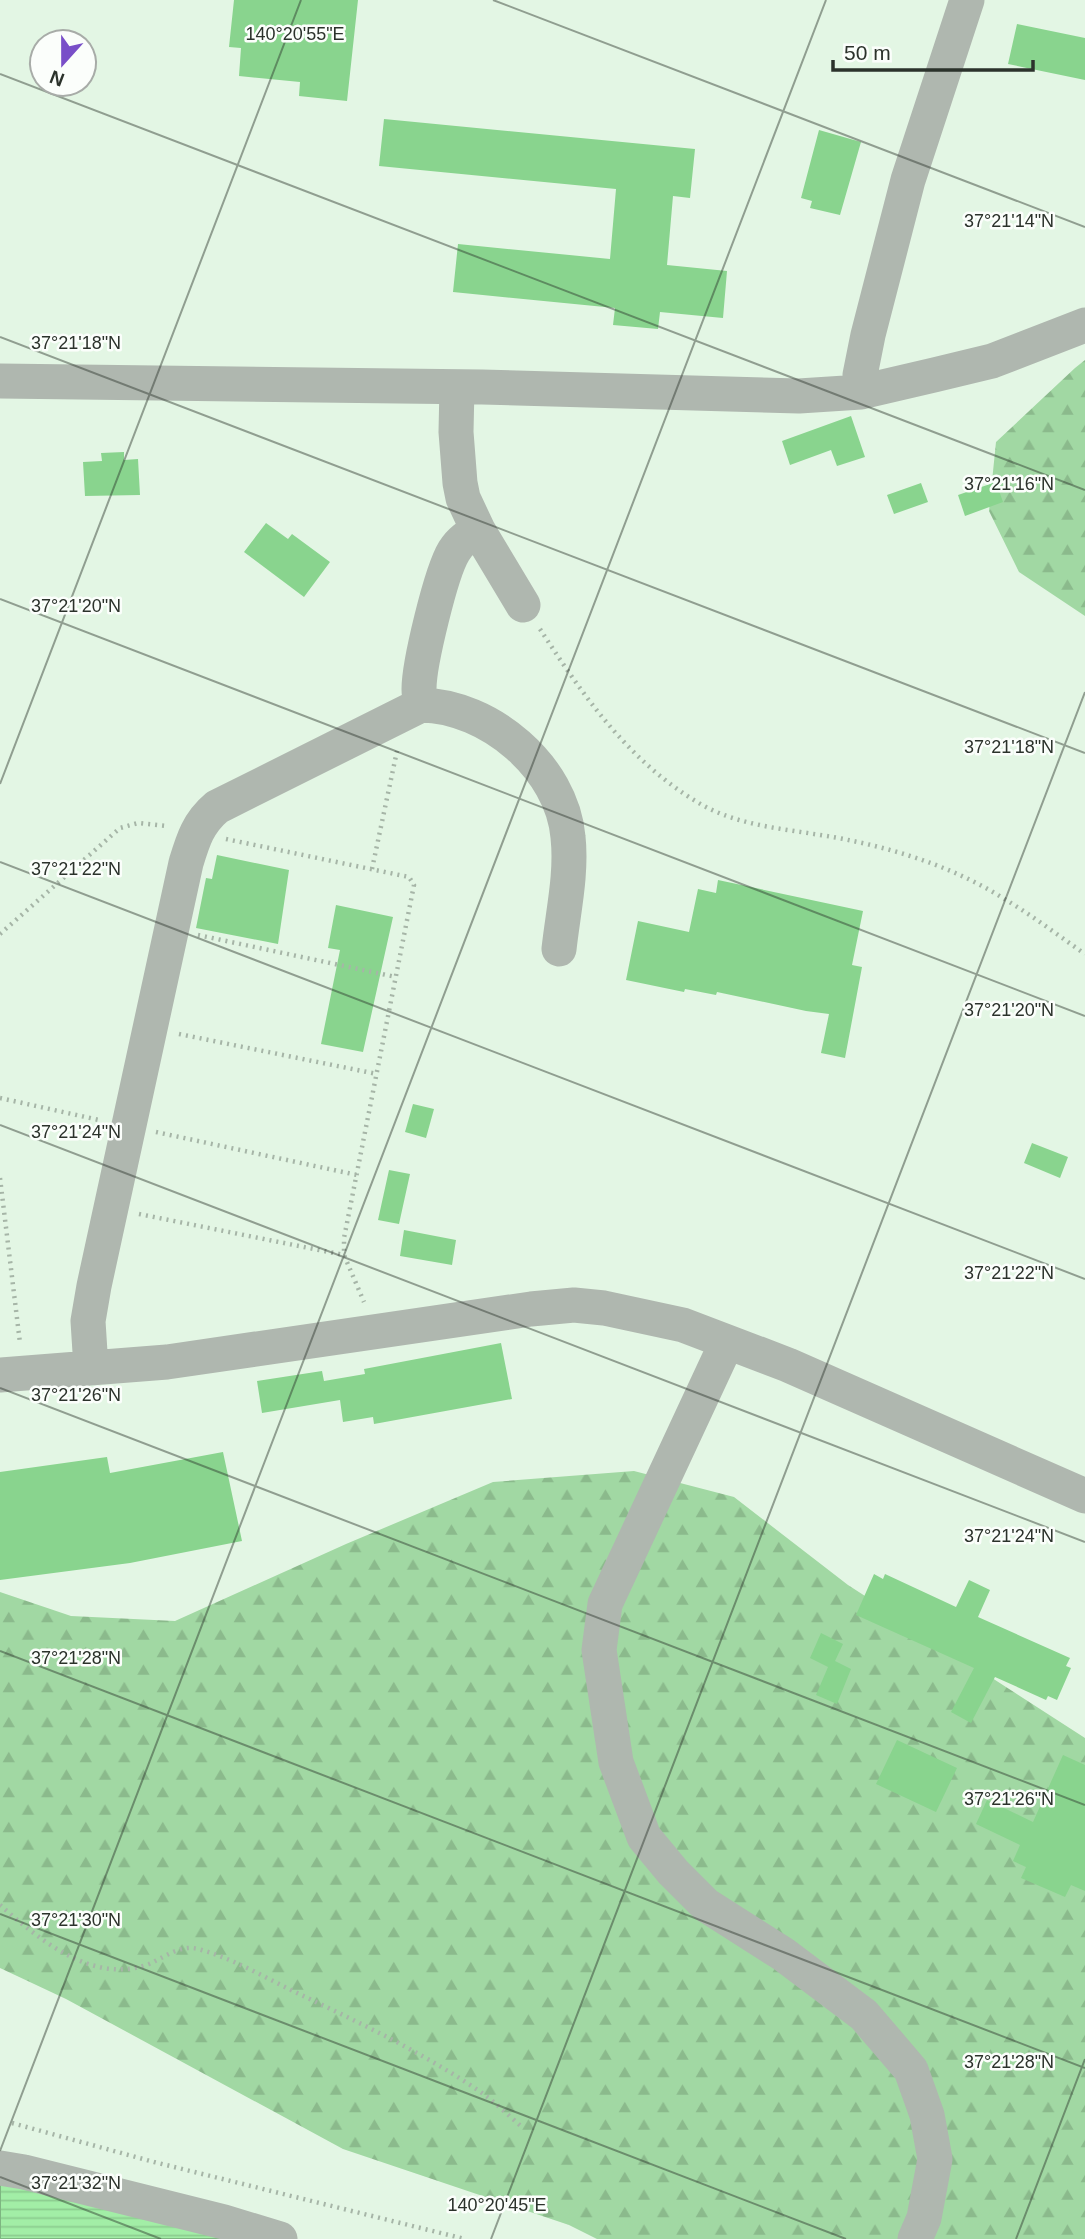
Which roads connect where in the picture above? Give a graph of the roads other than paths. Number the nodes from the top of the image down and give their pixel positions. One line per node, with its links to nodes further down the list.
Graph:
1 (967, 0): 5 (street)
2 (1085, 325): 5 (street)
3 (0, 381): 4 (street)
4 (457, 387): 5 (street); 6 (street)
5 (861, 392)
6 (478, 530): 7 (street); 8 (street)
7 (523, 605)
8 (413, 709): 9 (street); 11 (street)
9 (559, 949)
10 (727, 1342): 11 (street); 13 (street); 16 (street)
11 (90, 1368): 12 (street)
12 (0, 1375)
13 (1085, 1496)
14 (0, 2168): 15 (street)
15 (280, 2239)
16 (915, 2239)

